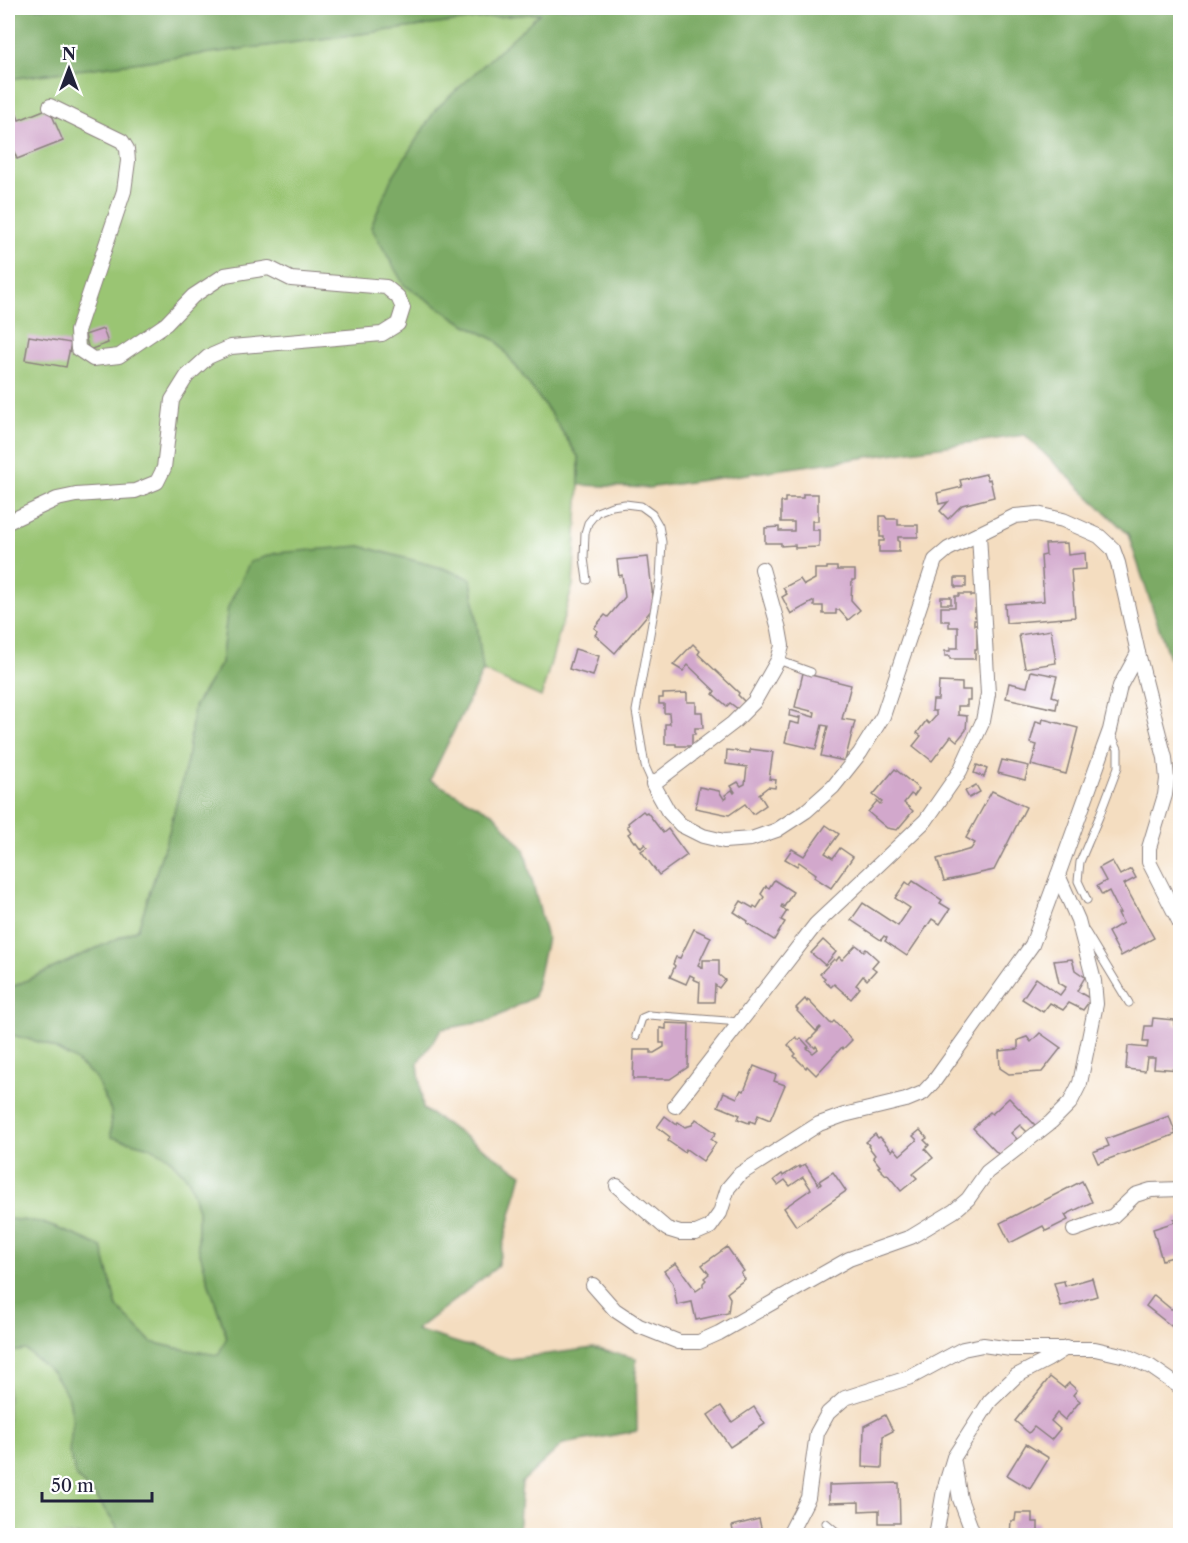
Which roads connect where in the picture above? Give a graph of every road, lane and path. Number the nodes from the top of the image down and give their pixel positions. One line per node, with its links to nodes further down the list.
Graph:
1 (50, 106): 2 (street)
2 (8, 522)
3 (979, 534): 6 (street); 10 (street); 16 (street)
4 (762, 569): 7 (street)
5 (587, 580): 10 (lane)
6 (1138, 653): 9 (street); 14 (street)
7 (778, 660): 8 (lane); 10 (street)
8 (811, 672)
9 (1110, 730): 11 (street); 12 (lane)
10 (653, 784)
11 (1058, 875): 13 (street); 19 (street)
12 (1087, 900)
13 (1078, 920): 15 (lane); 22 (street)
14 (1180, 923)
15 (1129, 1003)
16 (740, 1022): 17 (lane); 18 (street)
17 (636, 1036)
18 (675, 1106)
19 (617, 1186)
20 (1180, 1189): 21 (street)
21 (1074, 1230)
22 (593, 1285)
23 (1066, 1348): 24 (street); 25 (street); 27 (street)
24 (1180, 1387)
25 (954, 1457): 29 (street); 30 (street)
26 (826, 1523): 28 (lane)
27 (790, 1536)
28 (850, 1536)
29 (936, 1536)
30 (974, 1536)

